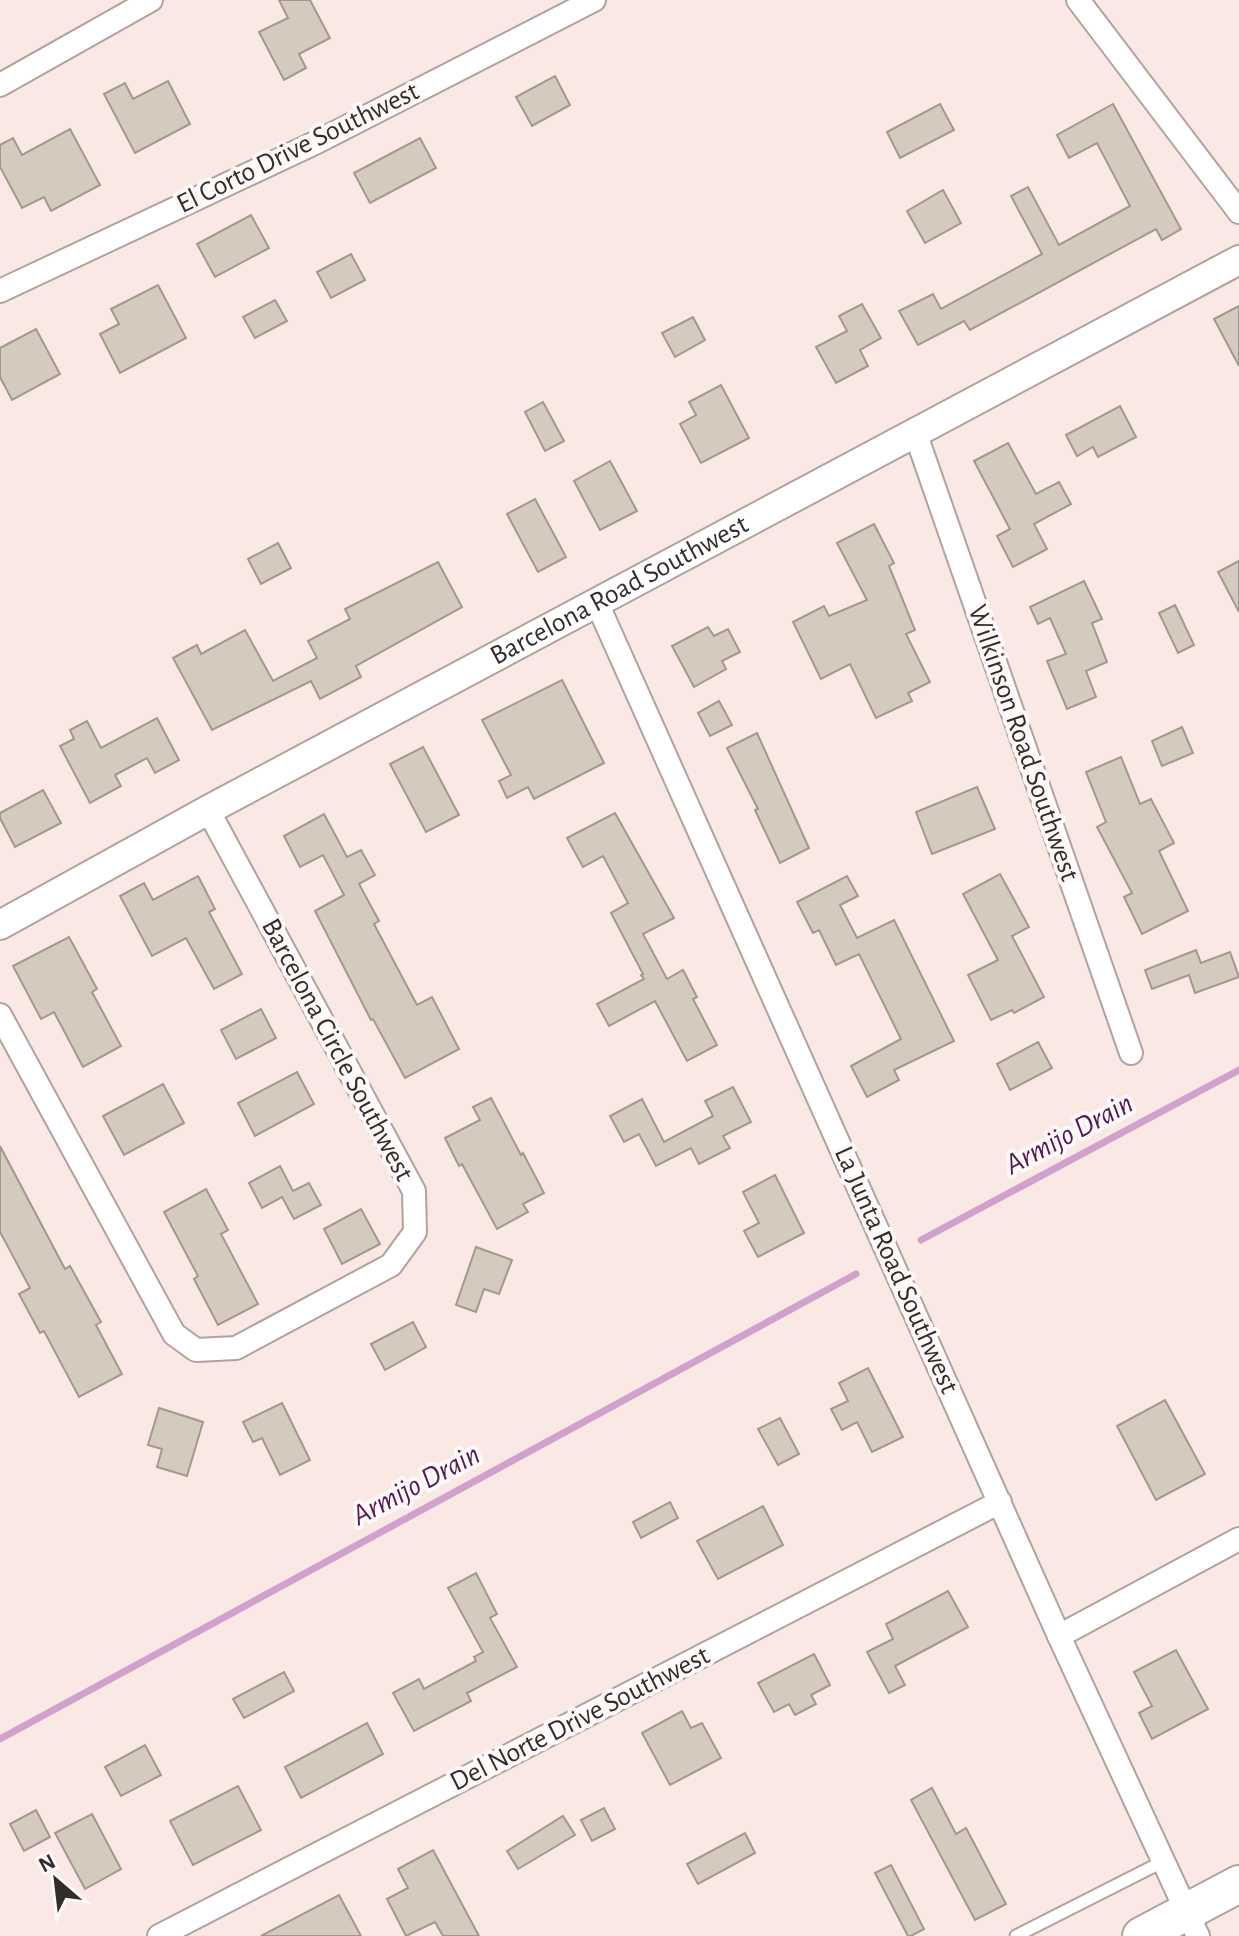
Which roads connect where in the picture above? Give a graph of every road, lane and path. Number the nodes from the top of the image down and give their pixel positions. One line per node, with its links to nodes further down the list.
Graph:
1 (151, 0): 4 (street)
2 (594, 0): 7 (street, El Corto Drive Southwest)
3 (1078, 0): 5 (street)
4 (0, 85)
5 (1239, 212)
6 (1239, 260): 8 (street, Barcelona Road Southwest)
7 (0, 291)
8 (915, 432): 9 (street, Barcelona Road Southwest); 13 (street, Wilkinson Road Southwest)
9 (597, 603): 10 (street, Barcelona Road Southwest); 14 (street, La Junta Road Southwest)
10 (208, 810): 11 (street, Barcelona Road Southwest); 12 (street, Barcelona Circle Southwest)
11 (0, 925)
12 (0, 1015)
13 (1131, 1053)
14 (1000, 1502): 16 (street, La Junta Road Southwest); 20 (street, Del Norte Drive Southwest)
15 (1239, 1539): 16 (street)
16 (1059, 1636): 17 (street, La Junta Road Southwest)
17 (1164, 1861): 19 (street, La Junta Road Southwest); 21 (lane)
18 (1239, 1884): 19 (main road)
19 (1193, 1924): 22 (main road)
20 (159, 1936)
21 (1016, 1936)
22 (1141, 1936)

